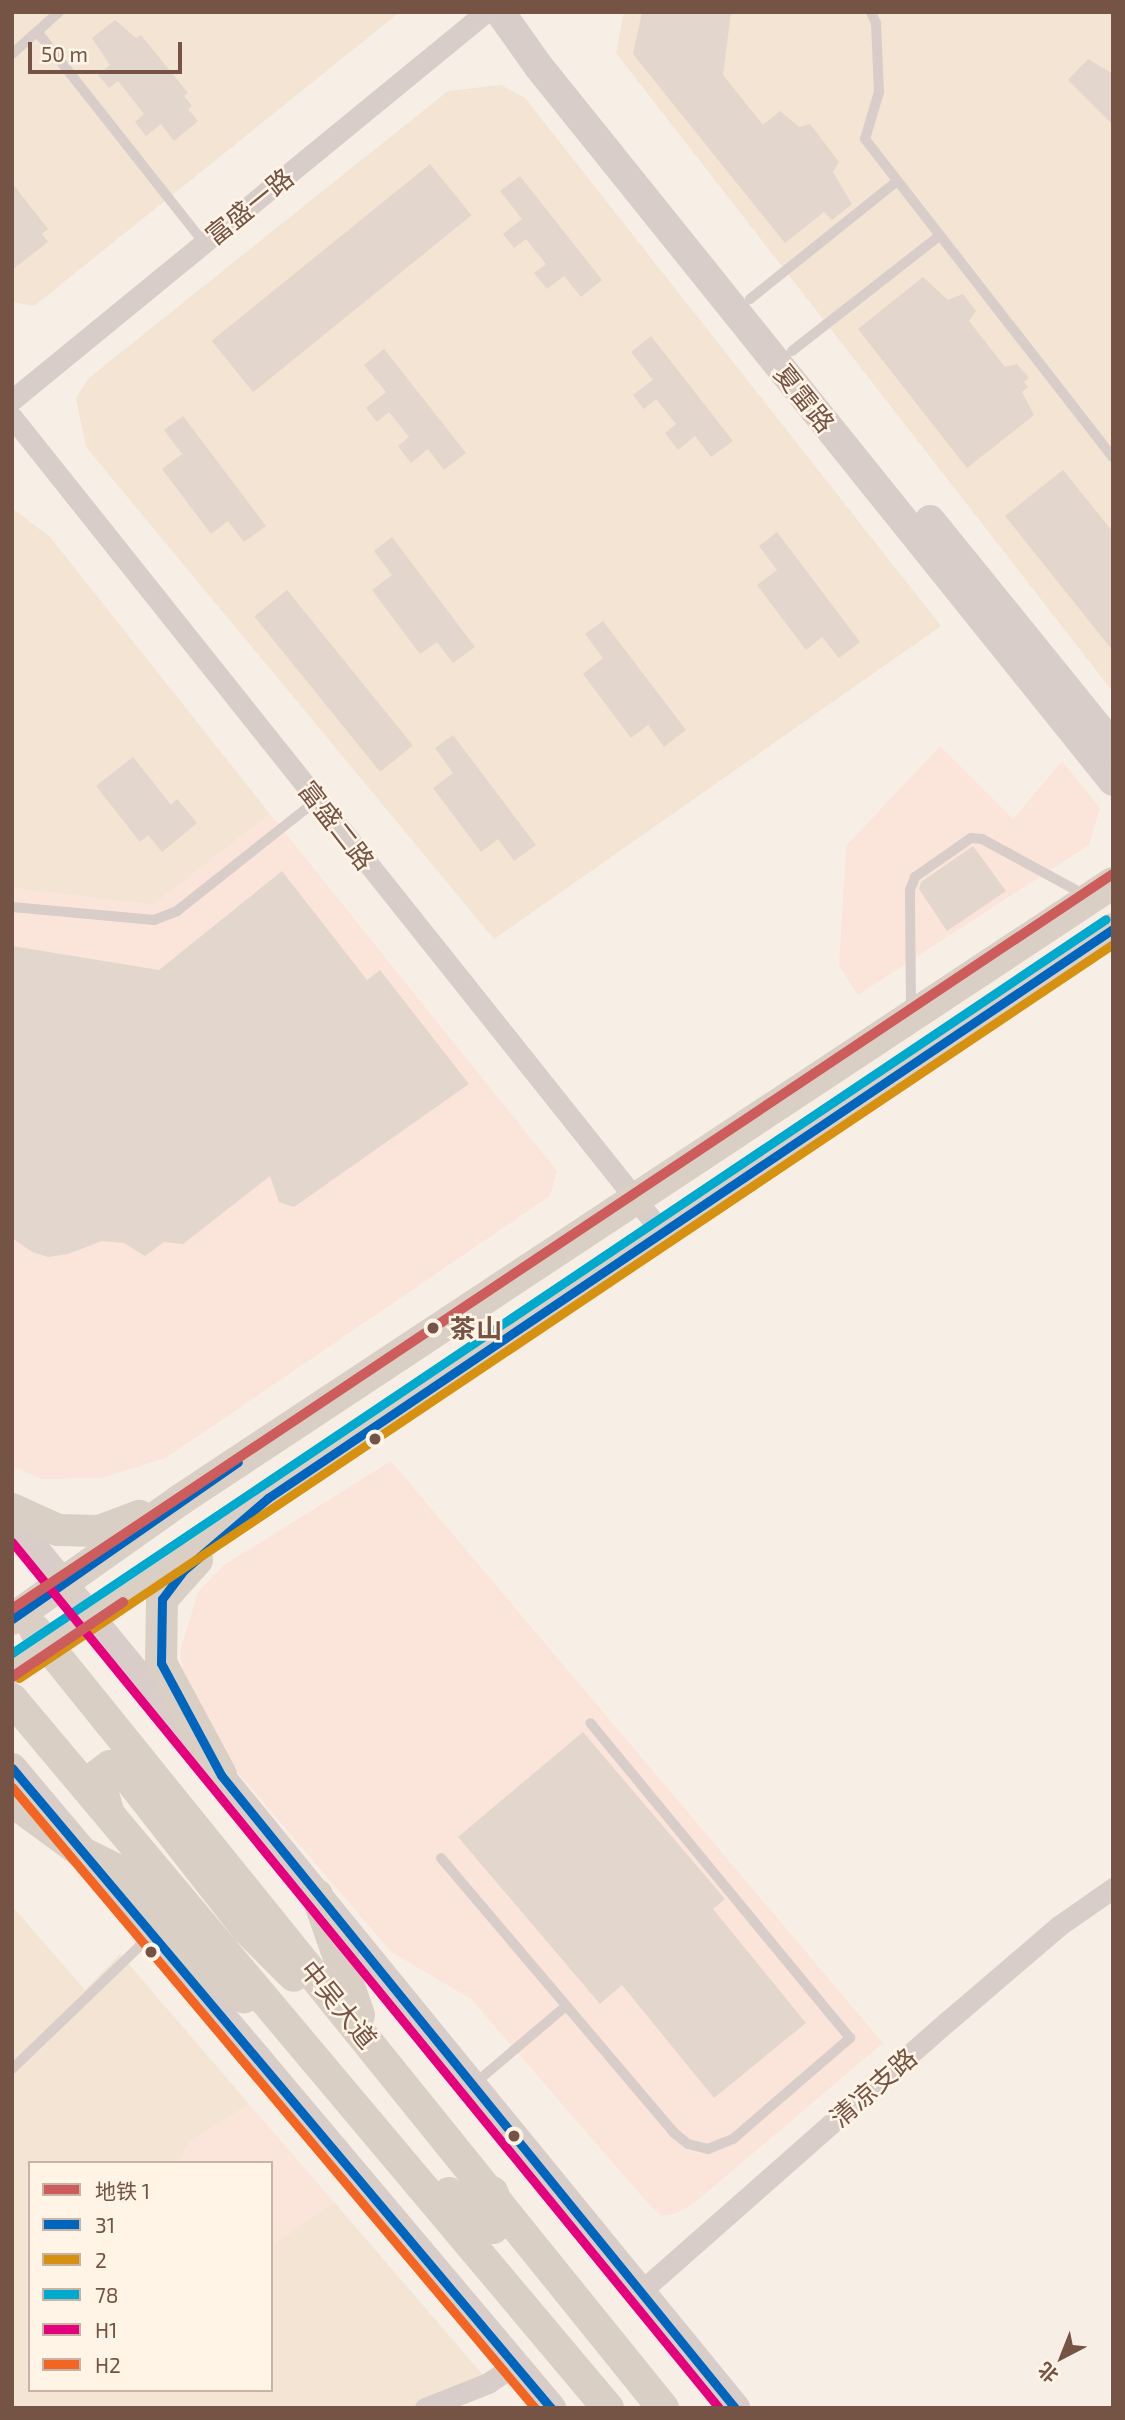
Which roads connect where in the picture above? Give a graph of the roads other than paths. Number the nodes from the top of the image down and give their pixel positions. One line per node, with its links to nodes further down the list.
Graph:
1 (59, 12): 6 (lane)
2 (486, 12): 10 (street, 富盛一路)
3 (500, 12): 17 (main road, 夏雷路)
4 (517, 12): 11 (main road, 夏雷路)
5 (871, 12): 8 (lane)
6 (39, 34): 7 (lane); 10 (lane)
7 (12, 54)
8 (895, 183): 9 (lane); 11 (lane)
9 (938, 237): 12 (lane); 15 (lane)
10 (204, 243): 13 (street, 富盛一路)
11 (750, 299): 12 (main road, 夏雷路)
12 (792, 351): 16 (main road, 夏雷路)
13 (12, 400)
14 (12, 417): 18 (street, 富盛二路)
15 (1113, 457)
16 (1113, 746)
17 (1113, 781)
18 (317, 800): 20 (lane); 23 (street, 富盛二路)
19 (1101, 891): 22 (main road); 22 (lane)
20 (12, 907)
21 (1113, 929): 24 (main road)
22 (911, 1016): 23 (main road)
23 (633, 1198): 24 (street, 富盛二路); 26 (main road)
24 (662, 1232): 25 (main road)
25 (268, 1498): 31 (main road); 37 (main road)
26 (180, 1500): 27 (main road); 29 (main road)
27 (12, 1509)
28 (13, 1523): 29 (main road)
29 (62, 1583): 30 (main road); 31 (main road)
30 (15, 1611): 32 (main road, 中吴大道)
31 (90, 1616): 32 (main road); 37 (main road)
32 (47, 1645): 33 (main road); 47 (main road, 中吴大道)
33 (12, 1668)
34 (12, 1699): 39 (main road, 中吴大道)
35 (590, 1723): 46 (lane)
36 (12, 1768): 40 (main road)
37 (220, 1775): 43 (main road)
38 (12, 1801): 40 (main road)
39 (109, 1816): 45 (main road, 中吴大道); 51 (main road)
40 (83, 1853): 44 (main road); 48 (main road)
41 (441, 1858): 46 (lane)
42 (1113, 1888): 53 (street, 清凉支路)
43 (317, 1895): 47 (main road); 50 (main road)
44 (152, 1934): 49 (lane); 55 (main road)
45 (231, 1960): 48 (main road, 中吴大道); 52 (main road)
46 (566, 2006): 50 (lane)
47 (366, 2036): 51 (main road, 中吴大道)
48 (302, 2044): 54 (main road, 中吴大道)
49 (12, 2069)
50 (472, 2086): 53 (main road)
51 (411, 2094): 52 (main road, 中吴大道)
52 (491, 2189): 60 (main road, 中吴大道)
53 (639, 2293): 61 (main road)
54 (556, 2346): 58 (main road, 中吴大道); 59 (main road)
55 (516, 2365): 56 (street); 57 (main road)
56 (425, 2408)
57 (551, 2408)
58 (608, 2408)
59 (643, 2408)
60 (663, 2408)
61 (735, 2408)

